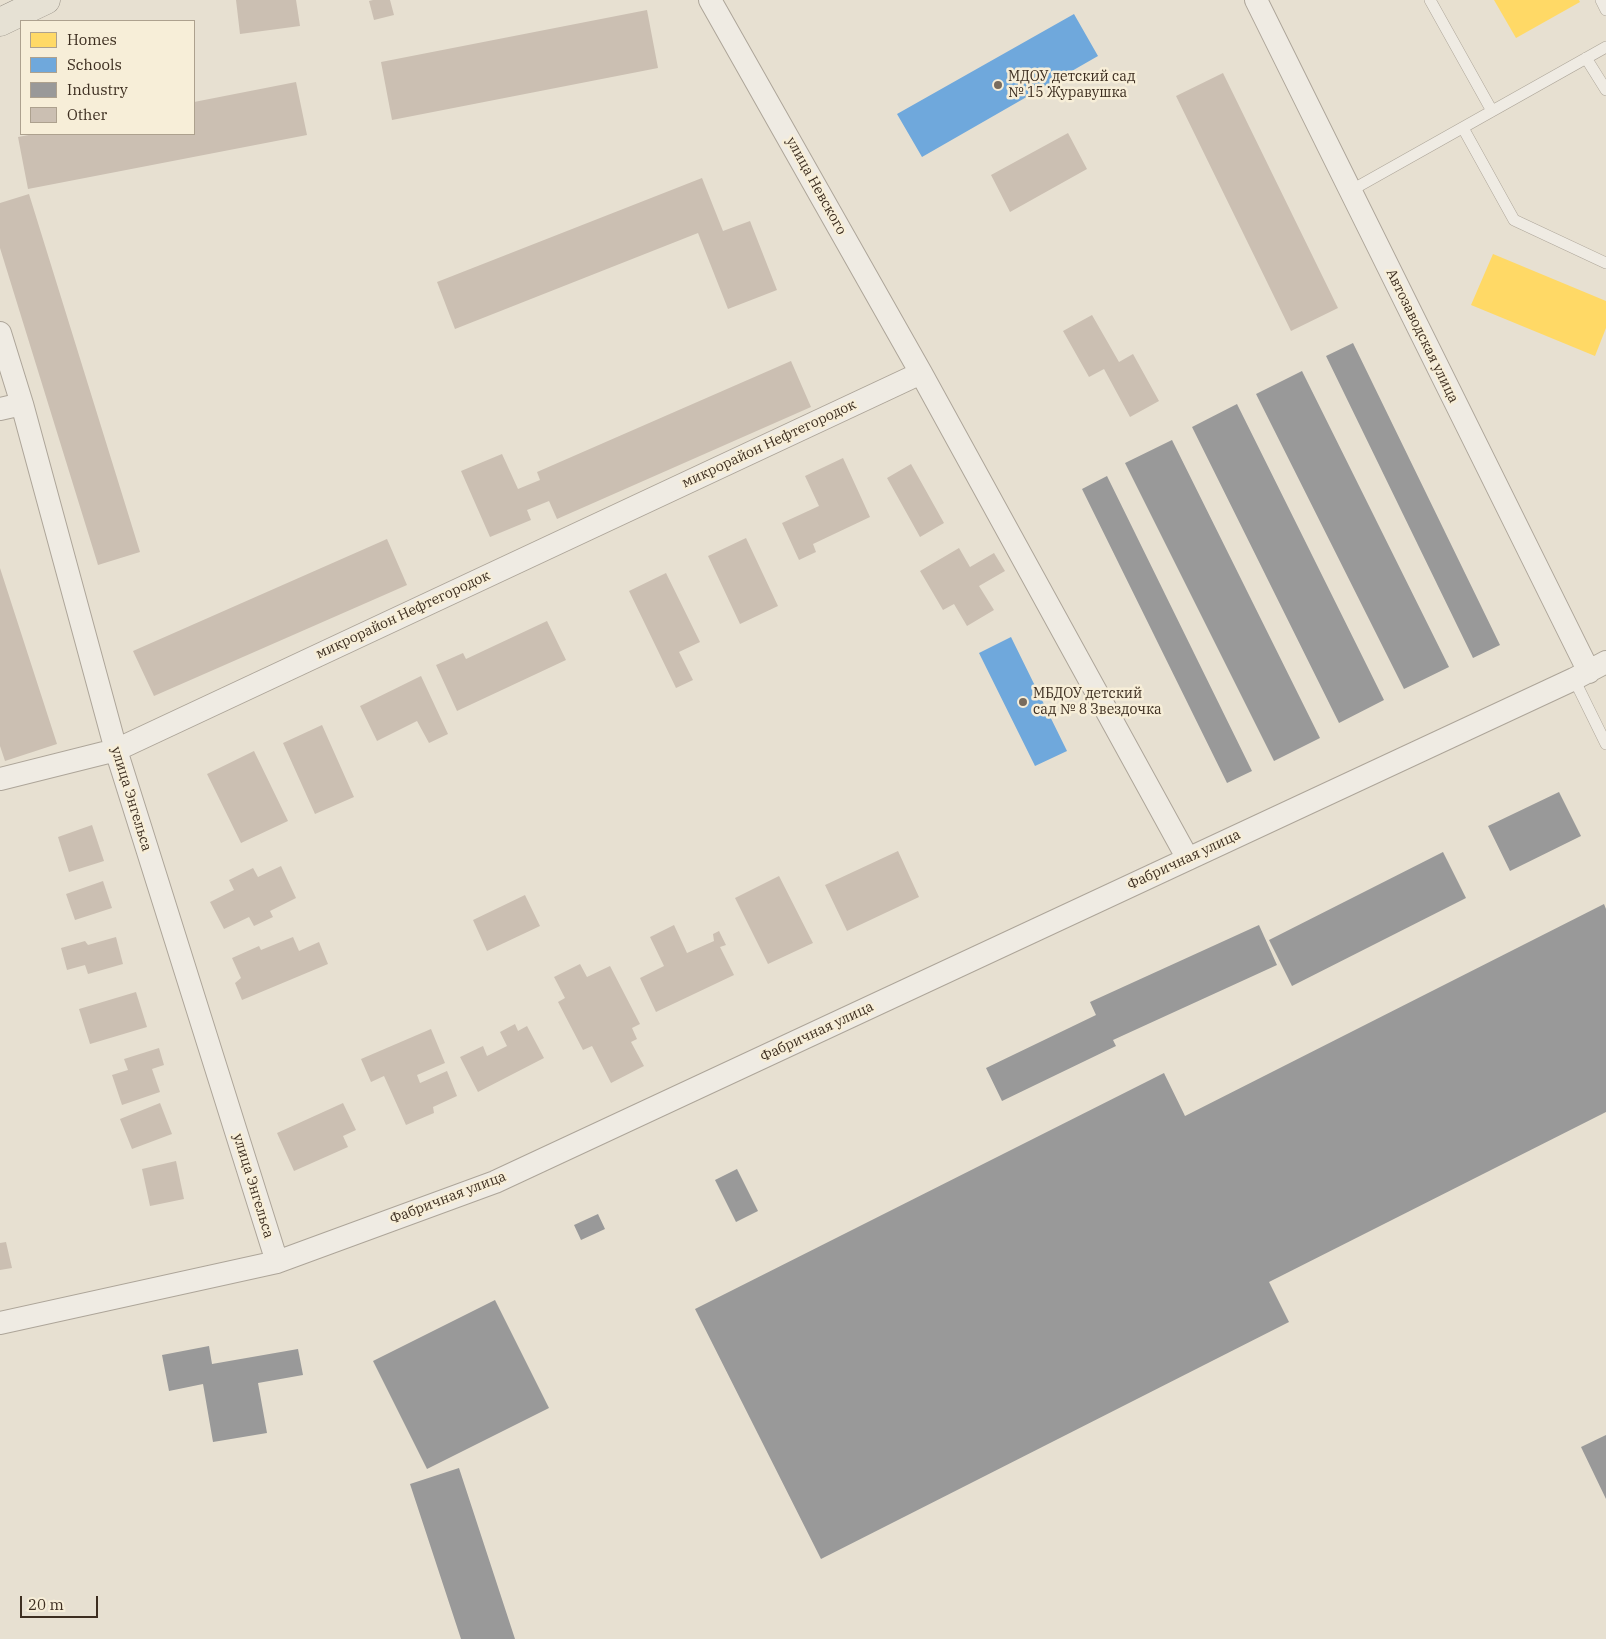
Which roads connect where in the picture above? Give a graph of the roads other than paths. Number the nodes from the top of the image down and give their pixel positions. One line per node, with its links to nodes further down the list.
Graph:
1 (46, 0): 7 (main road)
2 (710, 0): 16 (street, улица Невского)
3 (1256, 0): 13 (street, Автозаводская улица)
4 (1430, 0): 11 (lane)
5 (1601, 0): 6 (lane)
6 (1606, 10)
7 (0, 22)
8 (1606, 47): 9 (lane)
9 (1586, 58): 10 (lane); 11 (lane)
10 (1606, 90)
11 (1492, 111): 12 (lane)
12 (1463, 128): 13 (lane); 14 (lane)
13 (1350, 191): 19 (street, Автозаводская улица)
14 (1606, 263)
15 (0, 333): 17 (street, улица Энгельса)
16 (921, 373): 21 (street, микрорайон Нефтегородок); 23 (street)
17 (22, 404): 18 (street); 21 (street, улица Энгельса)
18 (0, 409)
19 (1590, 671): 20 (lane); 23 (street, Фабричная улица)
20 (1606, 744)
21 (116, 750): 22 (street, микрорайон Нефтегородок); 24 (street, улица Энгельса)
22 (0, 779)
23 (1188, 859): 24 (street, Фабричная улица)
24 (276, 1262): 25 (street, Фабричная улица)
25 (0, 1324)

